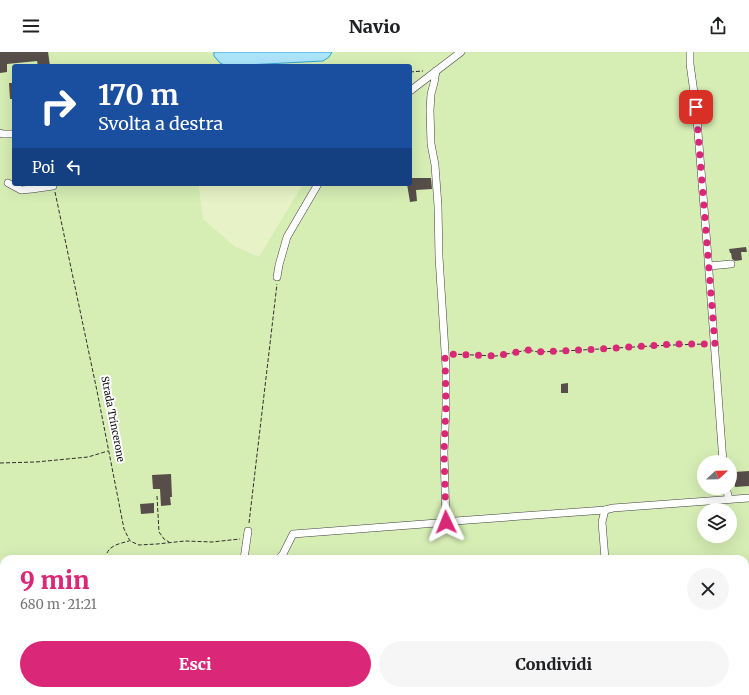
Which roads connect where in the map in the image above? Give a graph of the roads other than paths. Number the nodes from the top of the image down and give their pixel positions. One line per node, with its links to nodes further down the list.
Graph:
1 (460, 52): 3 (street)
2 (690, 52): 13 (street)
3 (436, 71): 4 (street); 20 (street)
4 (412, 89)
5 (0, 133): 6 (street)
6 (12, 134)
7 (8, 183): 8 (street)
8 (12, 186)
9 (12, 186): 10 (street)
10 (53, 186)
11 (317, 186): 14 (street)
12 (730, 264): 13 (street)
13 (709, 266): 15 (street)
14 (277, 277)
15 (723, 455)
16 (727, 495): 18 (street)
17 (749, 498): 18 (street)
18 (728, 499): 19 (street)
19 (605, 510): 20 (street); 24 (street)
20 (446, 522): 23 (street)
21 (247, 535): 22 (street)
22 (244, 555)
23 (282, 555)
24 (605, 555)

